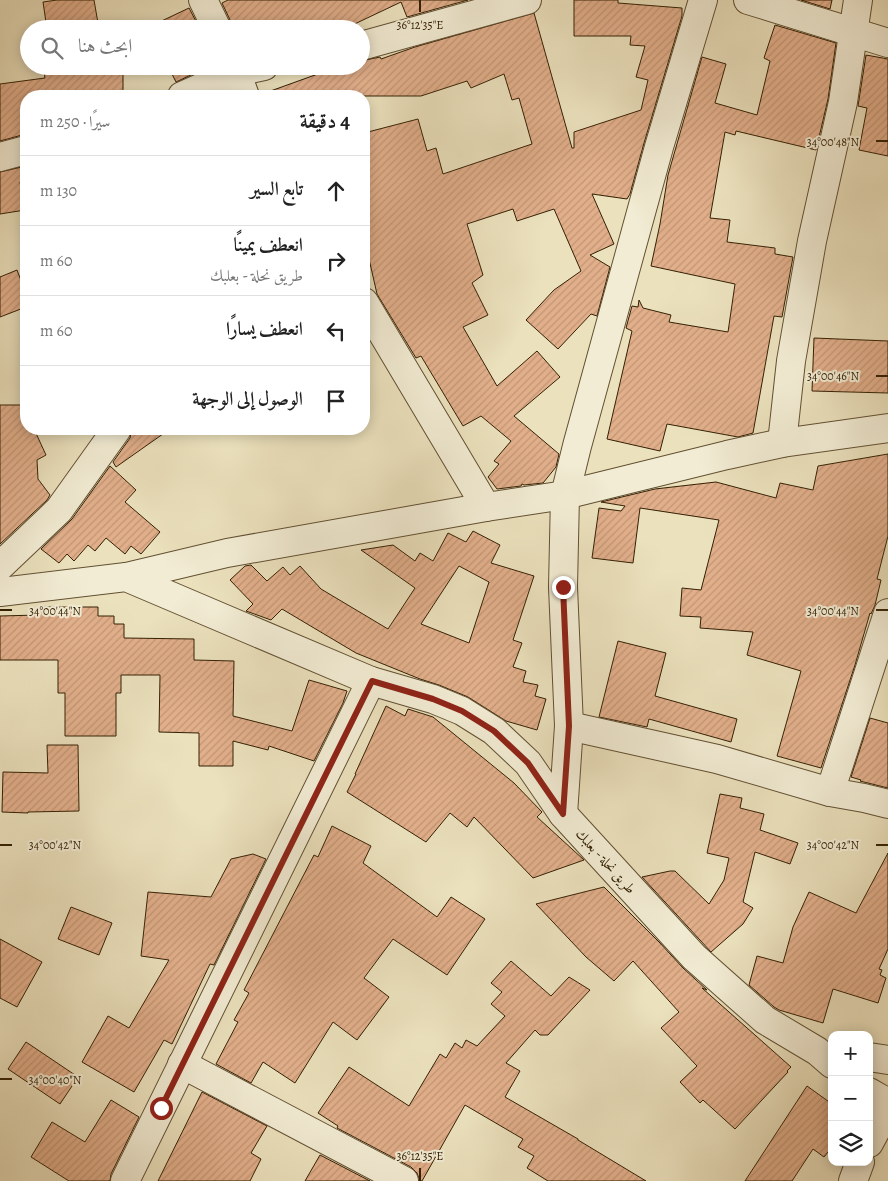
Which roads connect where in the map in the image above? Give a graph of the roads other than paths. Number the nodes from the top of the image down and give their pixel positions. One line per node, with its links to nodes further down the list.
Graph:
1 (203, 0): 6 (street)
2 (527, 0): 9 (street)
3 (703, 0): 18 (street)
4 (748, 0): 7 (street)
5 (858, 0): 7 (street)
6 (213, 20)
7 (854, 32): 8 (street); 17 (street)
8 (888, 43)
9 (370, 44)
10 (238, 78): 11 (street)
11 (201, 90)
12 (20, 152): 13 (street)
13 (0, 157)
14 (370, 312): 19 (street)
15 (888, 428): 17 (street)
16 (113, 435): 20 (street)
17 (782, 443): 18 (street)
18 (566, 495): 19 (street); 25 (street)
19 (486, 507): 21 (street)
20 (0, 566)
21 (126, 577): 22 (street); 24 (street, طريق نحلة - بعلبك)
22 (0, 592)
23 (888, 613): 26 (street)
24 (372, 681): 28 (street, طريق نحلة - بعلبك); 32 (street)
25 (569, 726): 26 (street); 28 (street)
26 (830, 792): 27 (street)
27 (888, 804)
28 (563, 814): 29 (street, طريق نحلة - بعلبك)
29 (827, 1056)
30 (873, 1058): 31 (street)
31 (888, 1060)
32 (182, 1064): 38 (street); 39 (street)
33 (873, 1094): 34 (street)
34 (888, 1103)
35 (888, 1108): 36 (street)
36 (873, 1136)
37 (859, 1166): 40 (street)
38 (125, 1181)
39 (404, 1181)
40 (853, 1181)

